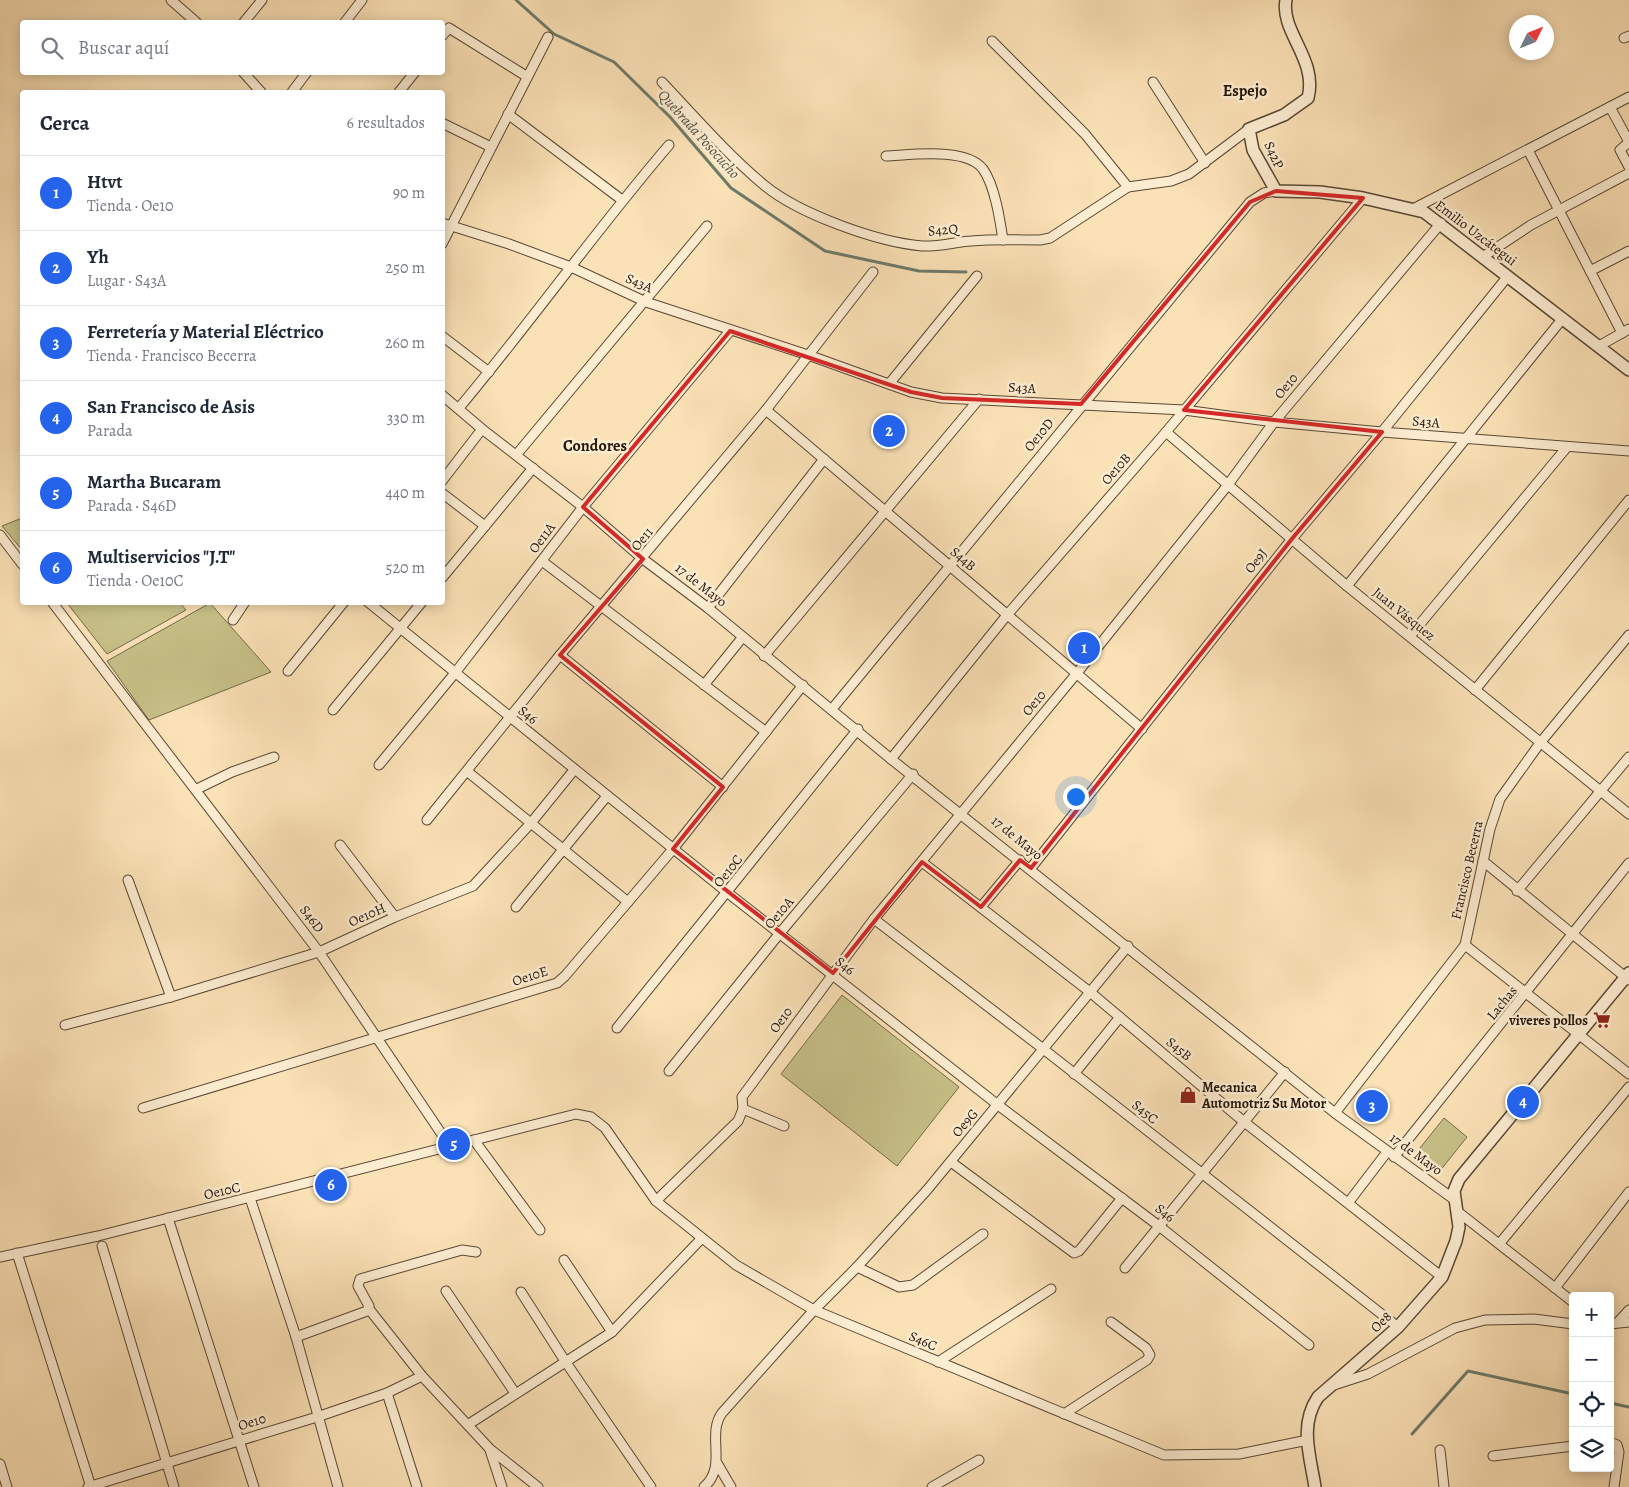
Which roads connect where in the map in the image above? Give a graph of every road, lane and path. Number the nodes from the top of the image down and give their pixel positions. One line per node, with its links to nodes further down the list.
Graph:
1 (171, 0): 5 (street)
2 (262, 0): 6 (street)
3 (362, 0): 7 (street)
4 (1286, 0): 24 (street)
5 (194, 20)
6 (246, 20)
7 (347, 20)
8 (445, 33): 14 (street)
9 (548, 37): 14 (street)
10 (992, 41): 33 (street)
11 (247, 75): 17 (street)
12 (305, 75): 18 (street)
13 (413, 75): 19 (street)
14 (526, 76): 22 (street)
15 (662, 82): 44 (street, S42Q)
16 (1153, 82): 30 (street)
17 (259, 90)
18 (294, 90)
19 (402, 90)
20 (1629, 97): 21 (street)
21 (1610, 107): 25 (street); 28 (street)
22 (508, 114): 27 (street); 36 (street)
23 (445, 124): 27 (street)
24 (1249, 129): 30 (street, S42Q); 34 (street, S42P)
25 (1629, 142): 31 (street)
26 (669, 145): 36 (street)
27 (491, 147): 42 (street)
28 (1528, 150): 37 (street); 38 (street)
29 (886, 156): 44 (street)
30 (1205, 163): 33 (street, S42Q)
31 (1629, 167)
32 (1629, 172): 38 (street)
33 (1128, 187): 44 (street, S42Q)
34 (1276, 191): 35 (street, Emilio Uzcátegui); 64 (street, Oe10D)
35 (1363, 198): 37 (street, Emilio Uzcátegui); 67 (street, Oe10B)
36 (622, 200): 47 (street)
37 (1412, 209): 39 (street, Emilio Uzcátegui)
38 (1559, 210): 46 (street); 48 (street)
39 (1441, 223): 46 (street, Emilio Uzcátegui); 68 (street, Oe10)
40 (445, 224): 42 (street, S43A)
41 (707, 226): 52 (street)
42 (452, 227): 43 (street); 47 (street, S43A)
43 (445, 239)
44 (1003, 240)
45 (1629, 250): 48 (street)
46 (1484, 256): 51 (street, Emilio Uzcátegui)
47 (571, 267): 52 (street, S43A); 60 (street)
48 (1590, 271): 55 (street)
49 (873, 272): 58 (street, Oe11)
50 (977, 276): 61 (street)
51 (1508, 276): 53 (street, Emilio Uzcátegui); 71 (street, Oe9J)
52 (646, 302): 54 (street, S43A); 75 (street)
53 (1563, 318): 57 (street, Emilio Uzcátegui); 72 (street)
54 (730, 331): 58 (street, S43A); 82 (street, Oe11A)
55 (1625, 331): 57 (street)
56 (445, 338): 60 (street)
57 (1599, 346): 59 (street, Emilio Uzcátegui)
58 (808, 355): 61 (street, S43A); 66 (street, Oe11)
59 (1629, 370)
60 (489, 372): 65 (street)
61 (889, 384): 63 (street, S43A)
62 (445, 396): 65 (street, 17 de Mayo)
63 (979, 399): 64 (street, S43A); 83 (street)
64 (1081, 404): 67 (street, S43A); 90 (street, Oe10D)
65 (459, 408): 69 (street, 17 de Mayo)
66 (766, 410): 76 (street, S44B); 87 (street, Oe11)
67 (1184, 410): 68 (street, S43A); 70 (street, Oe10B)
68 (1274, 422): 71 (street, S43A); 79 (street, Oe10)
69 (482, 429): 75 (street, 17 de Mayo); 78 (street)
70 (1166, 432): 79 (street, Juan Vásquez); 100 (street, Oe10B)
71 (1382, 432): 72 (street, S43A); 86 (street, Oe9J)
72 (1468, 439): 73 (street, S43A); 92 (street)
73 (1567, 446): 74 (street, S43A); 104 (street)
74 (1629, 451)
75 (517, 454): 77 (street, 17 de Mayo)
76 (824, 459): 83 (street, S44B); 99 (street)
77 (533, 468): 82 (street, 17 de Mayo); 84 (street)
78 (445, 477)
79 (1227, 486): 86 (street, Juan Vásquez); 110 (street, Oe10)
80 (445, 495): 84 (street)
81 (1629, 500): 113 (street)
82 (583, 507): 87 (street, 17 de Mayo); 89 (street, Oe11A)
83 (884, 511): 90 (street, S44B); 107 (street)
84 (485, 526): 91 (street)
85 (0, 535): 88 (street)
86 (1291, 540): 92 (street, Juan Vásquez); 117 (street, Oe9J)
87 (643, 559): 98 (street, Oe11); 99 (street, 17 de Mayo)
88 (20, 561)
89 (542, 561): 98 (street); 109 (street, Oe11A)
90 (949, 565): 100 (street, S44B); 114 (street, Oe10D)
91 (445, 574)
92 (1347, 586): 104 (street, Juan Vásquez)
93 (54, 605): 129 (street, S46D)
94 (243, 605): 101 (street)
95 (342, 605): 108 (street)
96 (371, 605): 102 (street, S46)
97 (420, 605): 102 (street)
98 (602, 607): 106 (street, Oe11); 111 (street)
99 (708, 608): 105 (street, 17 de Mayo)
100 (1007, 615): 110 (street, S44B); 122 (street, Oe10B)
101 (233, 620)
102 (400, 630): 109 (street, S46); 115 (street)
103 (1629, 635): 120 (street, Francisco Becerra)
104 (1410, 636): 113 (street, Juan Vásquez)
105 (742, 638): 107 (street, 17 de Mayo); 111 (street)
106 (560, 655): 116 (street, Oe11); 128 (street)
107 (764, 656): 112 (street, 17 de Mayo)
108 (288, 671)
109 (455, 673): 116 (street, S46); 124 (street, Oe11A)
110 (1077, 673): 117 (street, S44B); 132 (street, Oe10)
111 (704, 684): 119 (street)
112 (803, 685): 114 (street, 17 de Mayo); 119 (street, Oe10E)
113 (1475, 690): 120 (street, Juan Vásquez)
114 (832, 708): 118 (street, 17 de Mayo)
115 (333, 710)
116 (509, 717): 125 (street, S46); 126 (street, Oe11)
117 (1142, 729): 143 (street, Oe9J)
118 (858, 730): 122 (street, 17 de Mayo); 146 (street, Oe10C)
119 (766, 732): 128 (street, Oe10E)
120 (1540, 743): 130 (street, Juan Vásquez); 140 (street, Francisco Becerra)
121 (274, 757): 129 (street)
122 (891, 759): 127 (street, 17 de Mayo)
123 (1628, 759): 130 (street)
124 (379, 765)
125 (574, 770): 131 (street, S46); 135 (street, Oe10H)
126 (468, 772): 134 (street, Oe11); 135 (street)
127 (913, 774): 132 (street, 17 de Mayo); 152 (street, Oe10A)
128 (723, 787): 138 (street, Oe10E)
129 (197, 790): 156 (street, S46D)
130 (1600, 790): 133 (street, Juan Vásquez); 145 (street)
131 (607, 796): 137 (street); 138 (street, S46)
132 (961, 812): 139 (street, 17 de Mayo); 141 (street, Oe10)
133 (1629, 814)
134 (427, 820)
135 (530, 823): 137 (street); 150 (street, Oe10H)
136 (340, 845): 150 (street)
137 (563, 848): 147 (street); 148 (street)
138 (674, 849): 146 (street, S46); 147 (street, Oe10E)
139 (1020, 860): 143 (street, 17 de Mayo); 149 (street)
140 (1483, 861): 145 (street); 154 (street, Francisco Becerra)
141 (922, 862): 149 (street, S45B); 151 (street, Oe10)
142 (1629, 864): 153 (street, Lachas)
143 (1031, 868): 155 (street, 17 de Mayo)
144 (128, 880): 161 (street)
145 (1517, 891): 153 (street)
146 (728, 893): 152 (street, S46); 164 (street, Oe10C)
147 (628, 902): 166 (street, Oe10E)
148 (516, 907)
149 (981, 907): 159 (street, S45B)
150 (395, 917): 156 (street, Oe10H)
151 (874, 919): 157 (street, Oe10); 167 (street, S45C)
152 (780, 933): 157 (street, S46); 168 (street, Oe10A)
153 (1571, 935): 158 (street); 160 (street, Lachas)
154 (1465, 945): 160 (street); 176 (street, Francisco Becerra)
155 (1128, 946): 159 (street, Oe9G); 169 (street, 17 de Mayo)
156 (319, 952): 161 (street, Oe10H); 166 (street, S46D)
157 (833, 973): 173 (street, S46); 175 (street, Oe10)
158 (1628, 977): 165 (street, Oe8)
159 (1090, 992): 162 (street, S45B); 167 (street, Oe9G)
160 (1528, 993): 165 (street); 181 (street, Lachas)
161 (170, 997): 163 (street, Oe10H)
162 (1120, 1017): 170 (street); 177 (street, S45B)
163 (65, 1025)
164 (617, 1028)
165 (1580, 1033): 171 (street); 189 (street, Oe8)
166 (379, 1038): 174 (street, Oe10E); 180 (street, S46D)
167 (1042, 1048): 170 (street, S45C); 173 (street, Oe9G)
168 (669, 1071)
169 (1285, 1072): 176 (street, 17 de Mayo); 177 (street)
170 (1074, 1074): 183 (street, S45C)
171 (1629, 1074)
172 (1629, 1087): 195 (street)
173 (998, 1105): 182 (street, Oe9G); 186 (street, S46)
174 (143, 1108)
175 (743, 1109): 178 (street); 187 (street, Oe10)
176 (1335, 1113): 181 (street, 17 de Mayo)
177 (1243, 1121): 183 (street); 188 (street, S45B)
178 (784, 1126)
179 (474, 1140): 180 (street); 187 (street, S46C); 192 (street)
180 (449, 1146): 185 (street, Oe10C)
181 (1391, 1155): 188 (street, Lachas); 189 (street, 17 de Mayo)
182 (950, 1162): 186 (street); 201 (street, Oe9G)
183 (1201, 1175): 191 (street); 217 (street, S45C)
184 (1629, 1192): 205 (street)
185 (250, 1198): 190 (street, Oe10C); 219 (street)
186 (1122, 1198): 191 (street, S46)
187 (656, 1201): 194 (street, S46C)
188 (1348, 1203): 203 (street, S45B)
189 (1456, 1206): 195 (street, 17 de Mayo); 203 (street, Oe8)
190 (168, 1218): 198 (street, Oe10C); 230 (street)
191 (1159, 1226): 202 (street); 220 (street, S46)
192 (540, 1230)
193 (983, 1234): 201 (street)
194 (702, 1238): 210 (street, S46C); 218 (street)
195 (1500, 1243): 205 (street, 17 de Mayo)
196 (102, 1246): 240 (street)
197 (476, 1252): 209 (street)
198 (17, 1253): 199 (street, Oe10C); 242 (street)
199 (0, 1257)
200 (564, 1260): 218 (street)
201 (857, 1267): 210 (street, Oe9G)
202 (1125, 1268)
203 (1442, 1277): 217 (street, Oe8)
204 (1051, 1288): 222 (street)
205 (1555, 1288): 208 (street, 17 de Mayo)
206 (446, 1291): 226 (street)
207 (521, 1292): 221 (street)
208 (1569, 1299)
209 (369, 1309): 219 (street); 223 (street)
210 (814, 1310): 222 (street, S46C); 238 (street, Oe9G)
211 (1629, 1310): 213 (street)
212 (1112, 1322): 227 (street)
213 (1614, 1322)
214 (1629, 1322): 216 (street)
215 (1569, 1323): 224 (street)
216 (1614, 1323)
217 (1398, 1327): 224 (street, Oe8)
218 (612, 1332): 221 (street)
219 (296, 1337): 228 (street)
220 (1309, 1346)
221 (565, 1361): 226 (street); 249 (street)
222 (938, 1362): 227 (street, S46C)
223 (422, 1376): 225 (street, Oe10); 229 (street)
224 (1333, 1385): 231 (street, Oe8)
225 (388, 1393): 228 (street, Oe10); 246 (street)
226 (515, 1393): 229 (street)
227 (1064, 1414): 231 (street, S46C)
228 (317, 1416): 230 (street, Oe10); 245 (street)
229 (469, 1424): 234 (street)
230 (240, 1440): 240 (street, Oe10); 244 (street)
231 (1308, 1443): 253 (street, Oe8)
232 (1614, 1443): 255 (street)
233 (1569, 1446): 236 (street)
234 (490, 1449): 247 (street); 248 (street)
235 (1440, 1450): 254 (street)
236 (1493, 1456)
237 (979, 1460): 252 (street)
238 (717, 1463): 250 (street); 251 (street)
239 (0, 1464): 241 (street)
240 (166, 1464): 242 (street, Oe10); 243 (street)
241 (7, 1487)
242 (90, 1487)
243 (174, 1487)
244 (254, 1487)
245 (338, 1487)
246 (417, 1487)
247 (502, 1487)
248 (538, 1487)
249 (652, 1487)
250 (704, 1487)
251 (732, 1487)
252 (932, 1487)
253 (1314, 1487)
254 (1444, 1487)
255 (1614, 1487)

